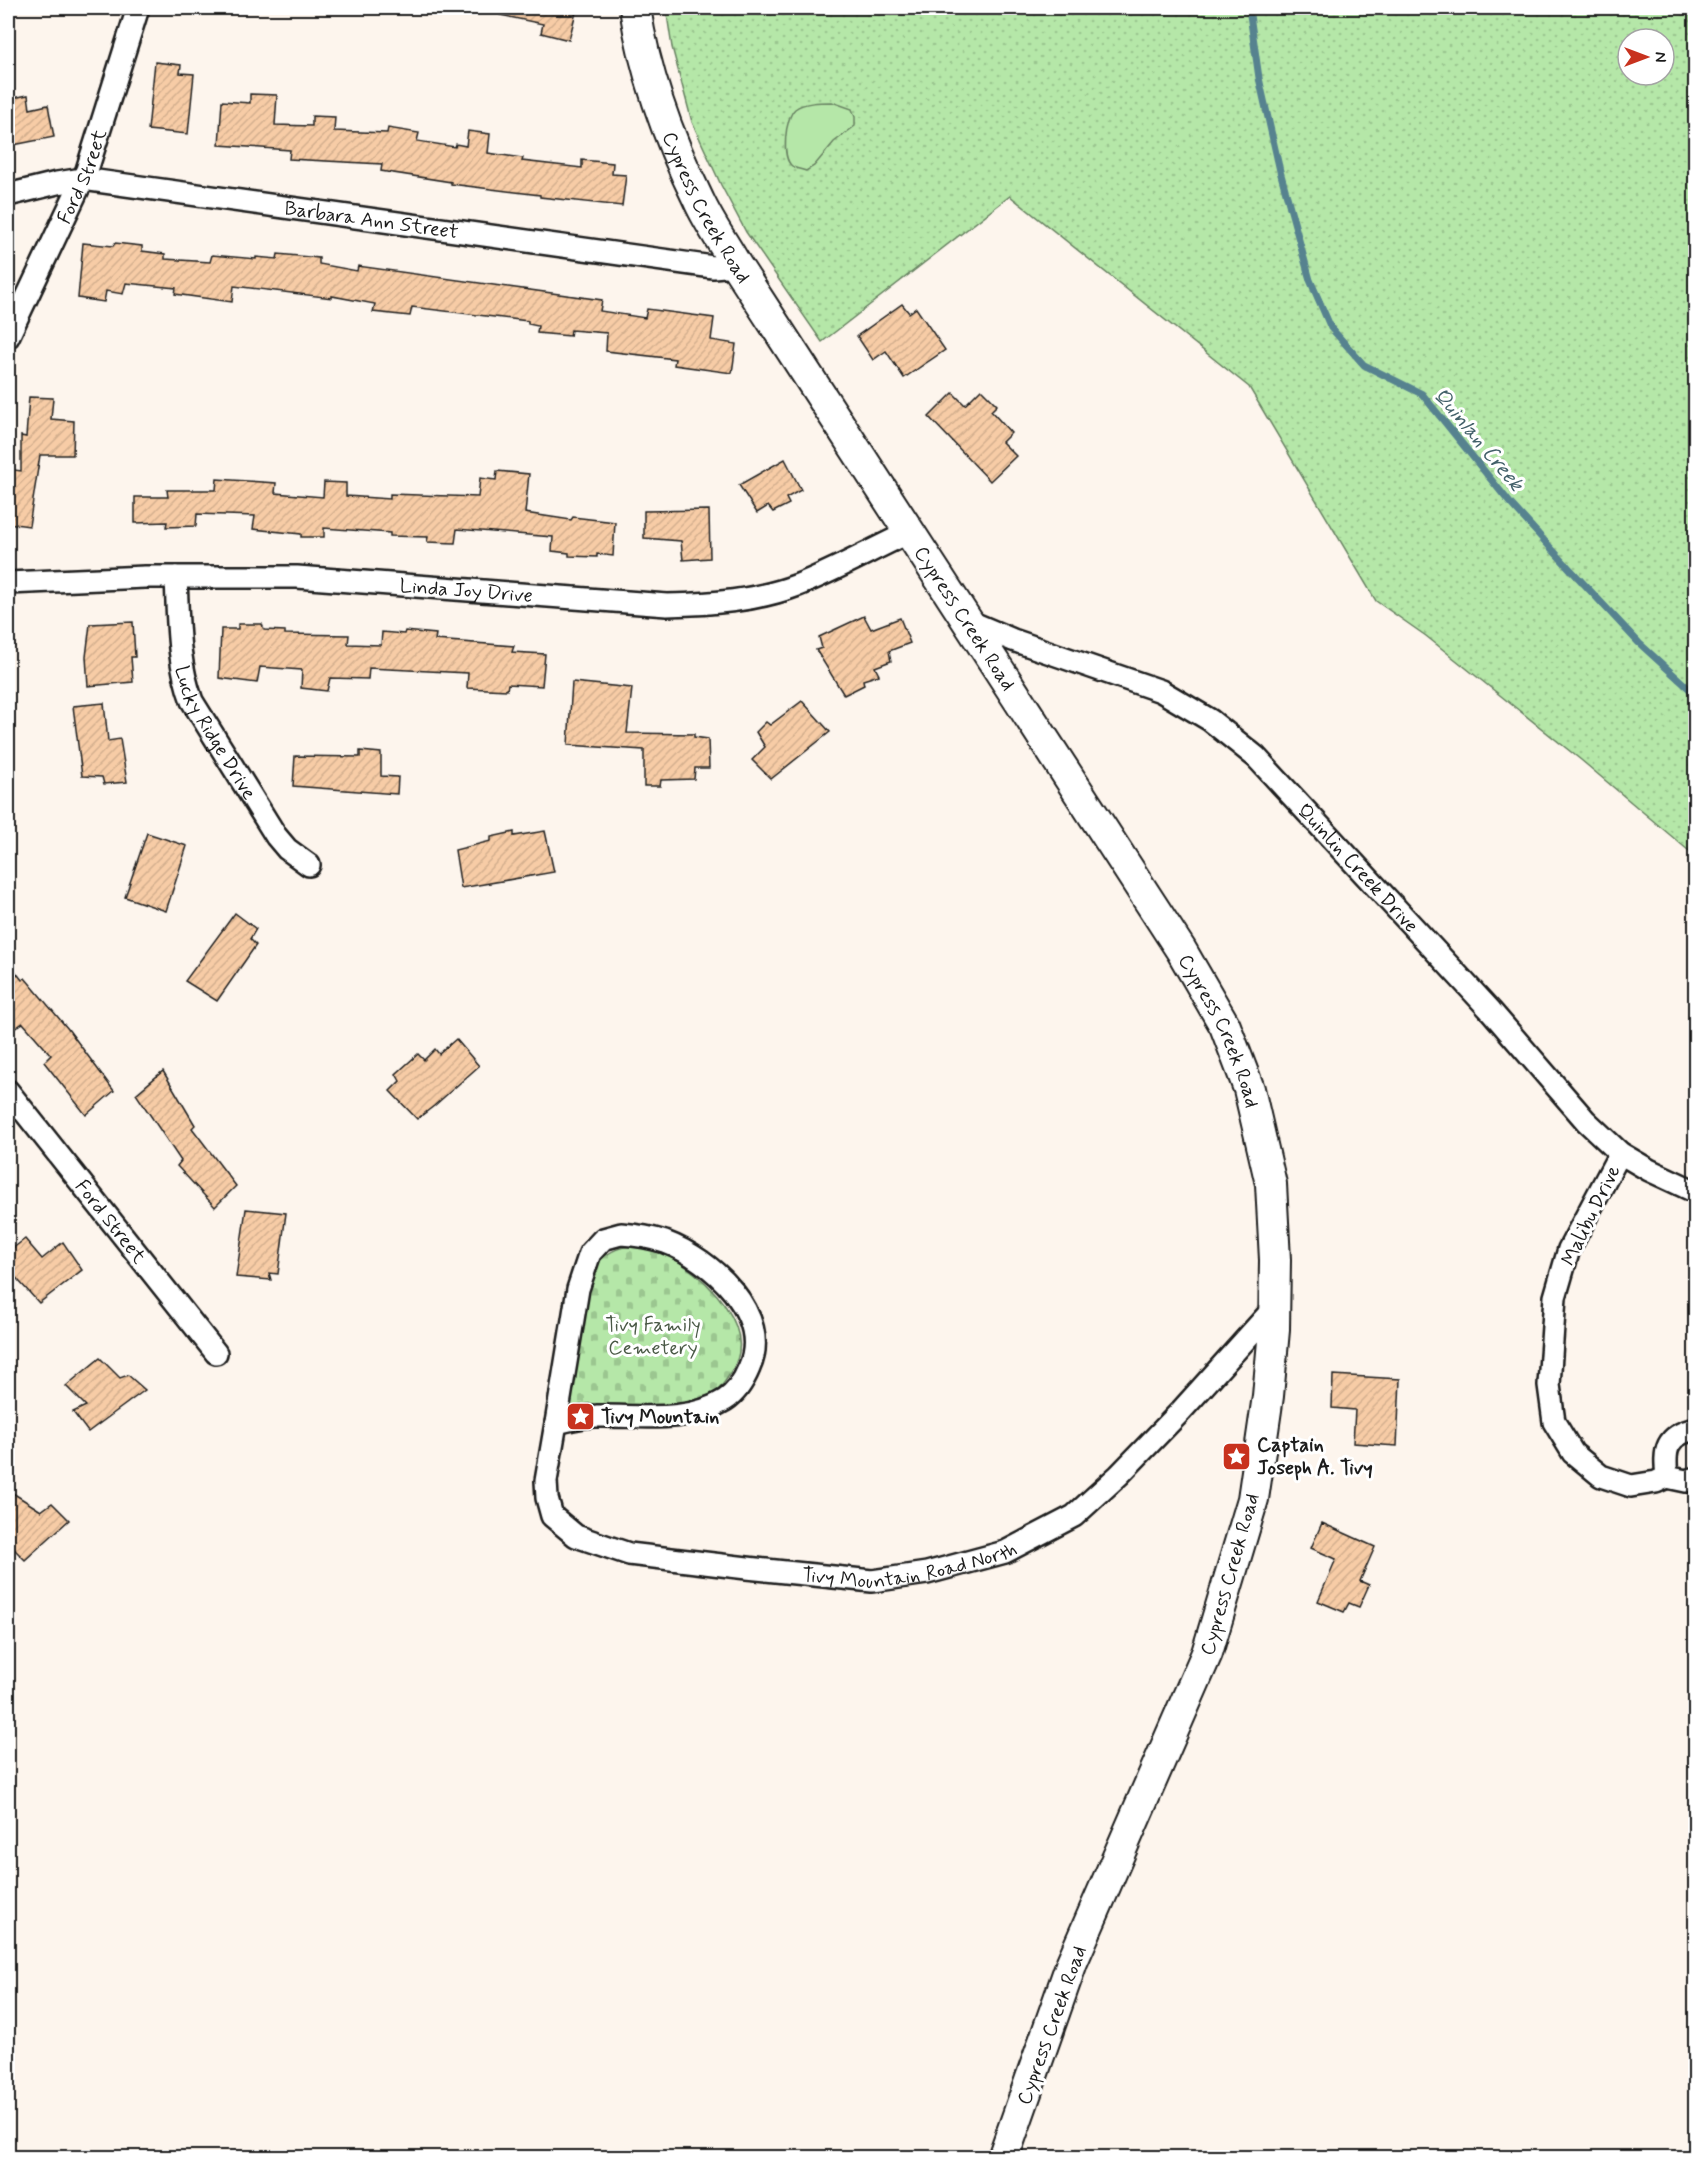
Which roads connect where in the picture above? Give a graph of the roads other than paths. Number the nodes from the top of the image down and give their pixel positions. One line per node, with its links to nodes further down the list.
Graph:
1 (138, 8): 3 (street, Ford Street)
2 (635, 8): 5 (main road, Cypress Creek Road)
3 (83, 179): 4 (street, Barbara Ann Street); 5 (street, Barbara Ann Street); 6 (street, Ford Street)
4 (8, 195)
5 (736, 265): 7 (main road, Cypress Creek Road)
6 (8, 337)
7 (910, 532): 8 (street, Linda Joy Drive); 10 (main road, Cypress Creek Road)
8 (176, 577): 9 (street, Linda Joy Drive); 11 (street, Lucky Ridge Drive)
9 (8, 583)
10 (968, 621): 13 (street, Quinlin Creek Drive); 15 (main road, Cypress Creek Road)
11 (309, 865)
12 (8, 1091): 16 (street, Ford Street)
13 (1620, 1153): 14 (street, Quinlin Creek Drive); 19 (street, Malibu Drive)
14 (1695, 1192)
15 (1274, 1308): 17 (street, Tivy Mountain Road North); 21 (main road, Cypress Creek Road)
16 (216, 1353)
17 (556, 1423): 17 (street, Tivy Mountain Road North)
18 (1695, 1429): 19 (street)
19 (1667, 1477): 20 (street, Malibu Drive)
20 (1695, 1478)
21 (1003, 2157)

